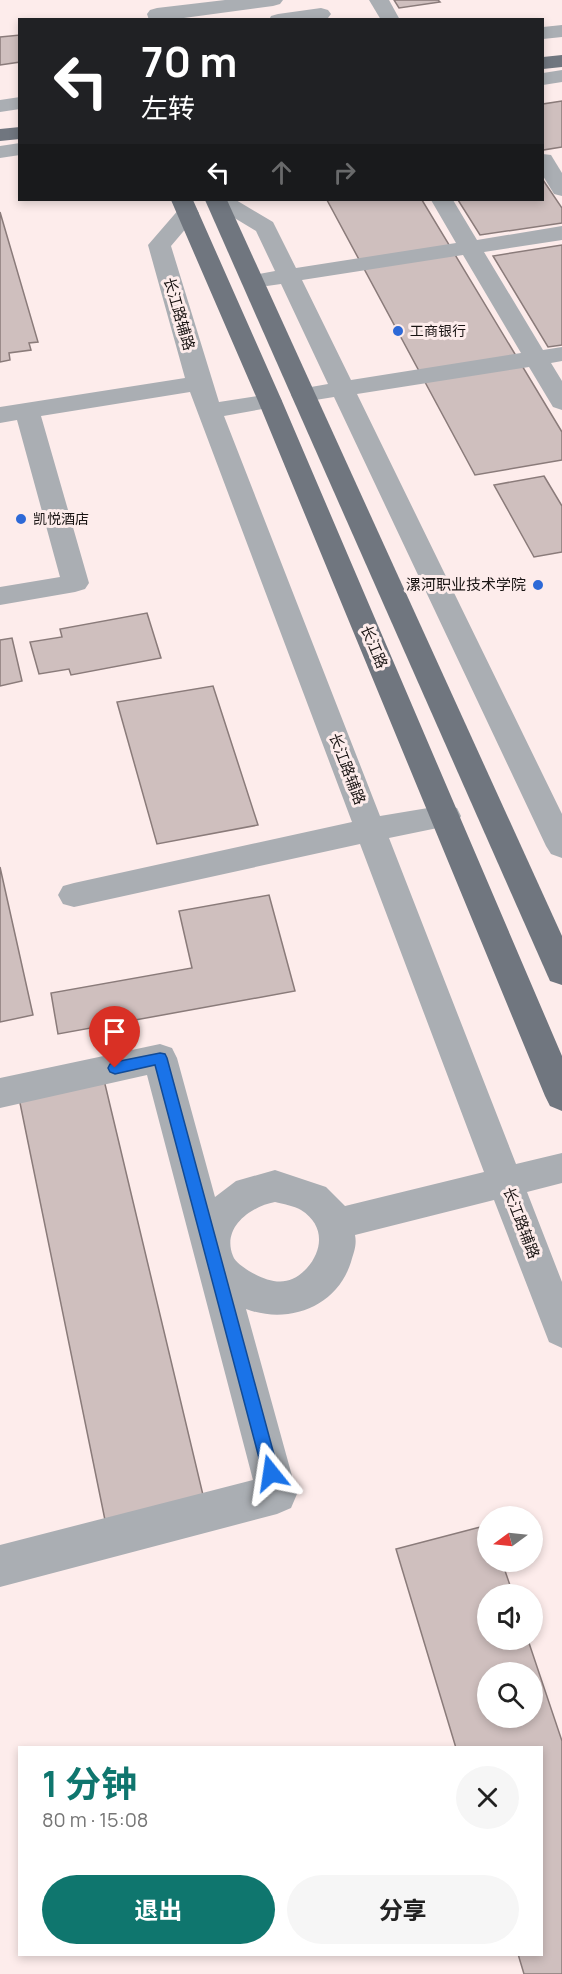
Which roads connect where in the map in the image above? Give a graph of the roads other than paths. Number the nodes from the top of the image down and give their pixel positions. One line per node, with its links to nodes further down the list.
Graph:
1 (273, 0): 4 (street)
2 (379, 0): 6 (street)
3 (319, 11): 5 (street)
4 (158, 18)
5 (287, 18)
6 (390, 18)
7 (562, 31): 8 (street)
8 (544, 33)
9 (562, 42): 10 (main road)
10 (544, 45)
11 (562, 60): 12 (main road)
12 (544, 63)
13 (562, 76): 14 (street)
14 (544, 79)
15 (18, 104): 16 (street)
16 (0, 106)
17 (18, 116): 18 (main road)
18 (0, 118)
19 (18, 133): 20 (main road)
20 (0, 135)
21 (0, 142): 22 (main road)
22 (18, 144)
23 (18, 149): 24 (street)
24 (0, 152)
25 (562, 155): 26 (street)
26 (544, 159)
27 (544, 161): 28 (street)
28 (562, 189)
29 (216, 201): 36 (main road)
30 (222, 201): 35 (street)
31 (443, 201): 34 (street)
32 (179, 204): 39 (street, 长江路辅路); 42 (main road, 长江路)
33 (562, 233): 34 (street)
34 (471, 248): 35 (street); 38 (street)
35 (288, 276): 36 (street); 40 (street)
36 (252, 282): 41 (main road)
37 (562, 354): 38 (street)
38 (536, 358): 40 (street); 43 (street)
39 (199, 383): 44 (street); 45 (street, 长江路辅路)
40 (342, 389): 41 (street); 50 (street)
41 (303, 395): 52 (main road)
42 (270, 401): 45 (street); 48 (main road, 长江路)
43 (562, 402)
44 (27, 411): 46 (street); 47 (street)
45 (210, 411): 49 (street, 长江路辅路)
46 (0, 415)
47 (0, 596)
48 (446, 816): 49 (street); 54 (main road, 长江路)
49 (370, 830): 51 (street); 56 (street, 长江路辅路)
50 (562, 846)
51 (74, 895)
52 (562, 972)
53 (0, 1094): 58 (street)
54 (562, 1096)
55 (562, 1168): 56 (street)
56 (506, 1183): 57 (street); 59 (street, 长江路辅路)
57 (336, 1224): 58 (street); 58 (street)
58 (215, 1261): 60 (street)
59 (562, 1330)
60 (0, 1566)

